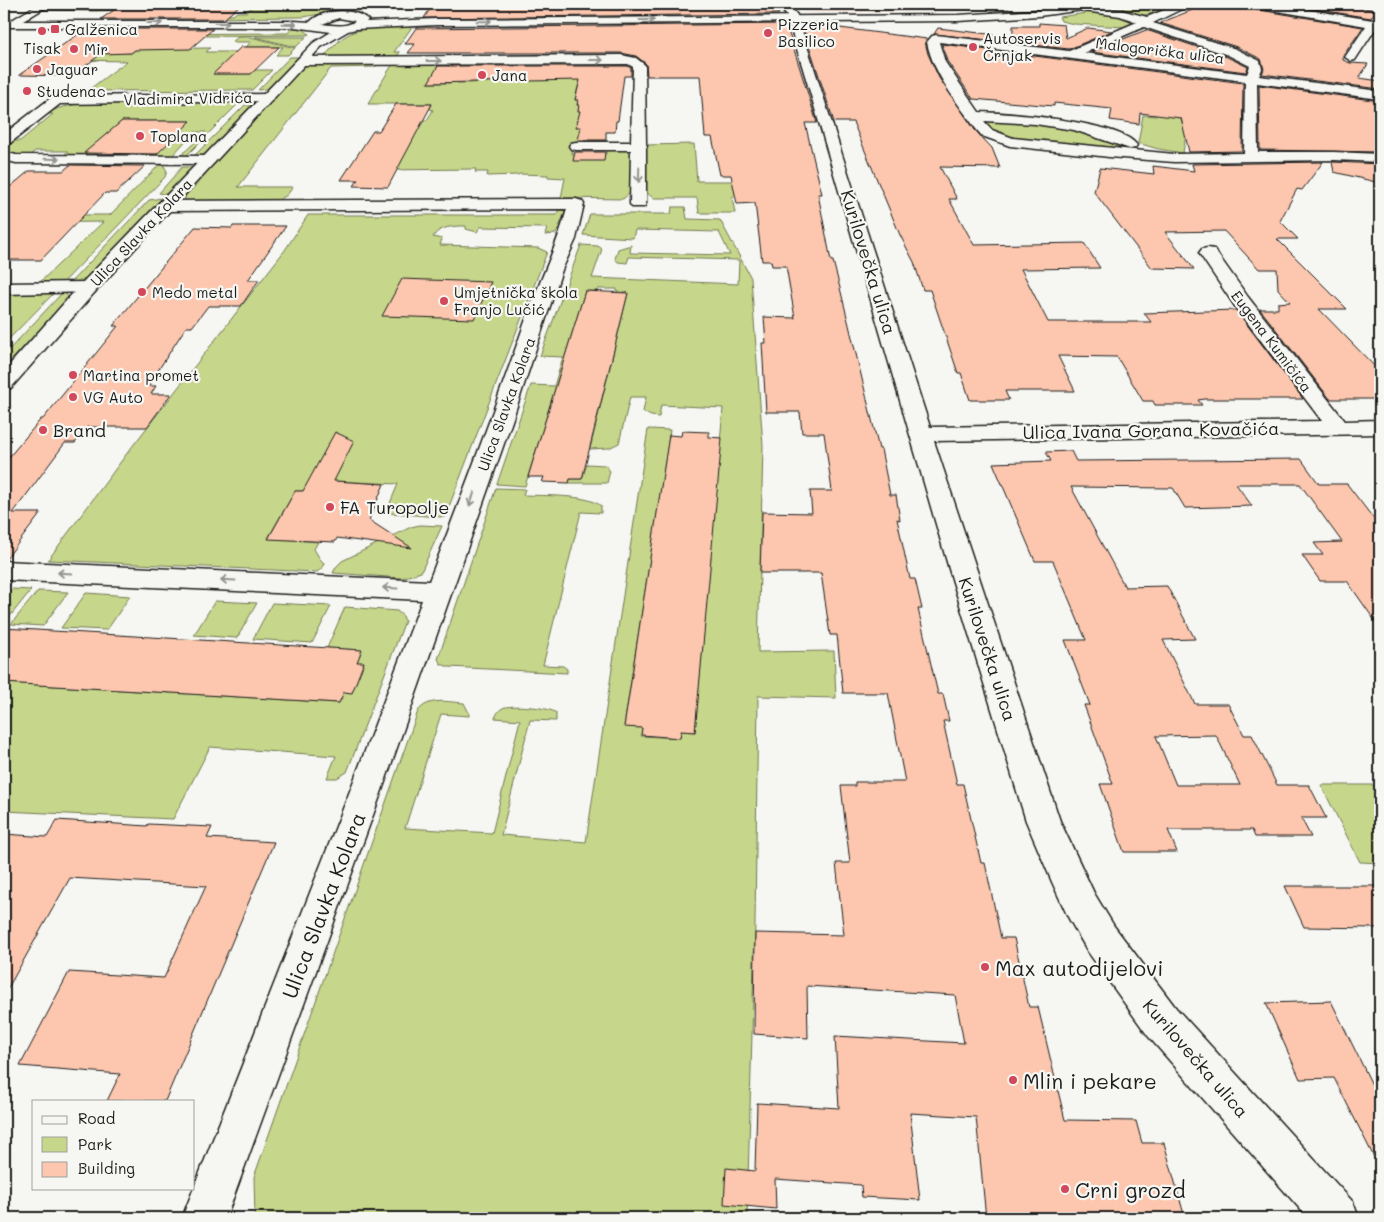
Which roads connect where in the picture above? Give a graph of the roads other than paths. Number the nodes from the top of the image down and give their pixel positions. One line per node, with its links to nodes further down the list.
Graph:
1 (46, 4): 11 (street)
2 (356, 4): 12 (street); 14 (street)
3 (1105, 4): 7 (street)
4 (1112, 4): 9 (street)
5 (1187, 4): 13 (street)
6 (1253, 4): 16 (street)
7 (1081, 8): 8 (street); 9 (street)
8 (787, 11): 14 (street, one-way to 8); 42 (street, Kurilovečka ulica)
9 (1121, 13): 13 (street)
10 (4, 14): 11 (street)
11 (27, 14): 15 (street)
12 (336, 16): 14 (street); 17 (street)
13 (1144, 22): 19 (street); 22 (street)
14 (352, 23): 17 (street); 18 (street, Ulica Slavka Kolara)
15 (7, 24): 17 (street, one-way to 17)
16 (1377, 24): 20 (street)
17 (319, 27): 18 (street, Ulica Slavka Kolara)
18 (317, 45): 21 (street, Ulica Slavka Kolara)
19 (1071, 55): 22 (street, Malogorička ulica); 25 (street, Malogorička ulica)
20 (1351, 56)
21 (302, 61): 24 (street, Ulica Slavka Kolara); 28 (street, one-way to 28)
22 (1250, 78): 23 (street, Malogorička ulica); 31 (street)
23 (1380, 95)
24 (267, 98): 26 (street, Vladimira Vidrića); 33 (street, Ulica Slavka Kolara)
25 (975, 116): 30 (street); 30 (street)
26 (4, 141)
27 (576, 146): 28 (street)
28 (640, 146): 34 (street, one-way to 34)
29 (4, 156): 33 (street, one-way to 33)
30 (1153, 156): 31 (street)
31 (1251, 156): 32 (street)
32 (1380, 158)
33 (208, 160): 35 (street, Ulica Slavka Kolara)
34 (638, 204)
35 (165, 206): 37 (street, Ulica Slavka Kolara); 45 (street, Ulica Slavka Kolara, one-way to 45)
36 (1208, 253): 40 (street, Eugena Kumičića)
37 (88, 288): 38 (street); 39 (street, Ulica Slavka Kolara)
38 (4, 289)
39 (5, 381)
40 (1338, 427): 41 (street, Ulica Ivana Gorana Kovačića); 42 (street, Ulica Ivana Gorana Kovačića)
41 (1372, 427): 43 (street)
42 (922, 434): 47 (street, Kurilovečka ulica)
43 (1380, 445)
44 (4, 570): 45 (street, one-way to 44)
45 (439, 591): 46 (street, Ulica Slavka Kolara)
46 (204, 1218)
47 (1337, 1218)

